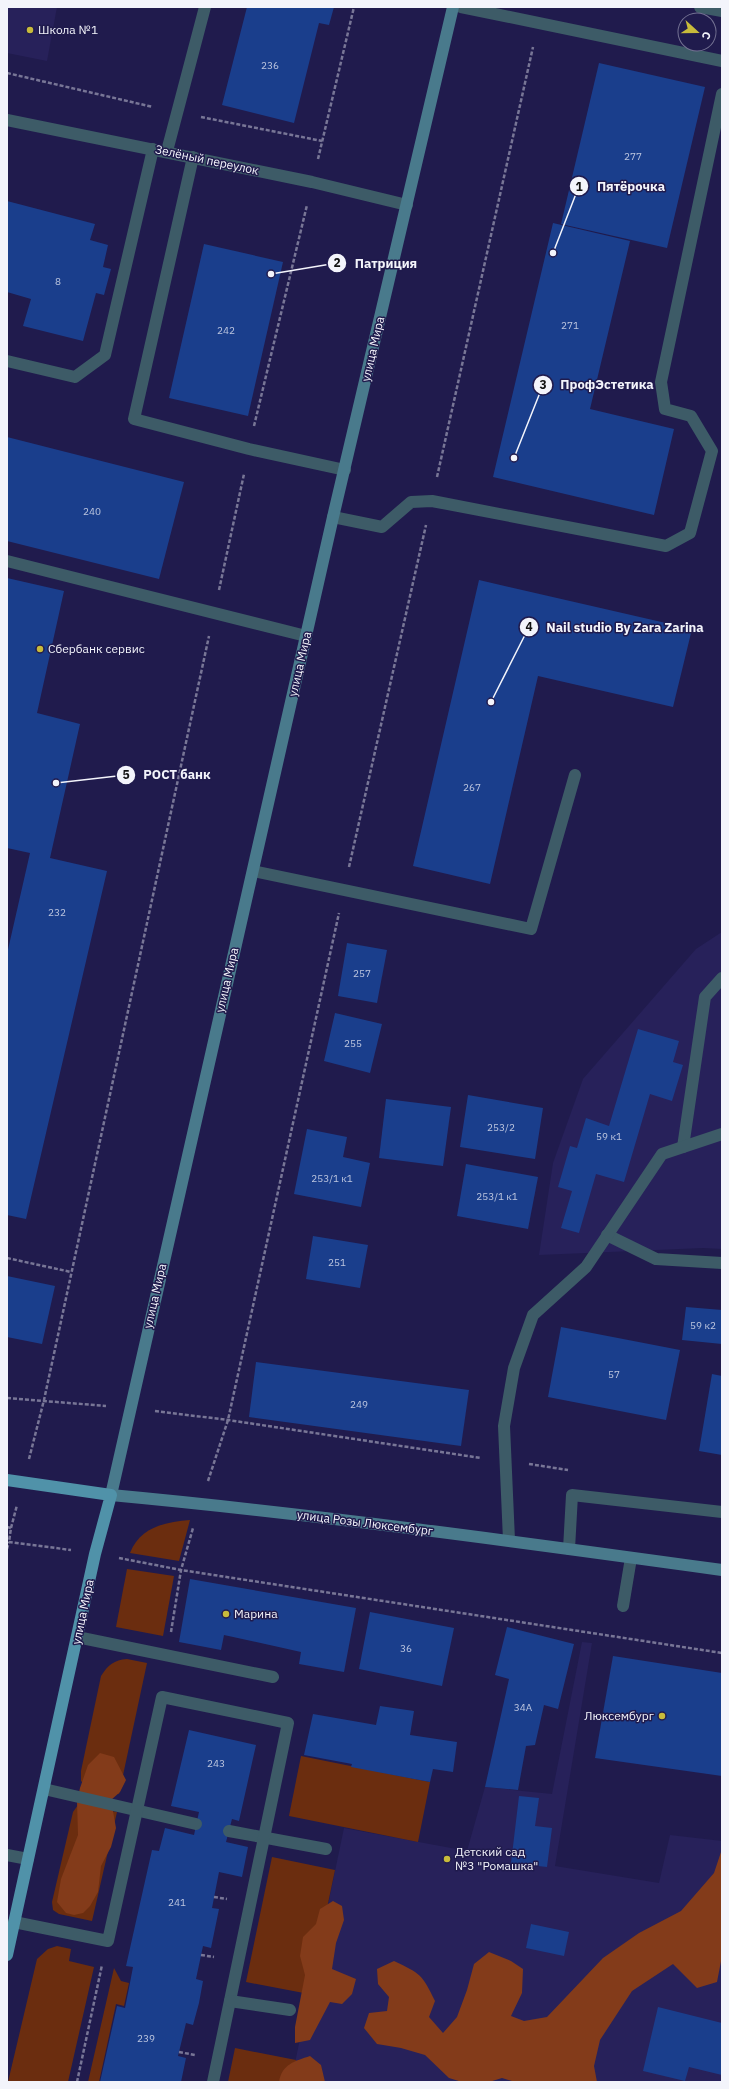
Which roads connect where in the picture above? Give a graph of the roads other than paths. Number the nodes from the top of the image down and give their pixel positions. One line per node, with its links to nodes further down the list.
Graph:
1 (205, 7): 10 (street)
2 (453, 7): 12 (main road, улица Мира)
3 (461, 7): 6 (street)
4 (700, 7): 5 (street)
5 (722, 12)
6 (722, 60)
7 (722, 94): 15 (street)
8 (7, 120): 9 (street, Зелёный переулок)
9 (153, 149): 10 (street, Зелёный переулок); 13 (street)
10 (167, 151): 11 (street, Зелёный переулок)
11 (193, 157): 12 (street, Зелёный переулок); 14 (street)
12 (407, 204): 14 (main road, улица Мира)
13 (7, 361)
14 (345, 470): 15 (main road, улица Мира)
15 (333, 517): 17 (main road, улица Мира)
16 (7, 561): 17 (street)
17 (306, 636): 19 (main road, улица Мира)
18 (575, 775): 19 (street)
19 (253, 871): 26 (main road, улица Мира)
20 (722, 978): 22 (street)
21 (722, 1134): 22 (street)
22 (683, 1147): 23 (street)
23 (607, 1235): 24 (street); 28 (street)
24 (722, 1263)
25 (7, 1480): 26 (main road, улица Розы Люксембург)
26 (110, 1495): 28 (main road, улица Розы Люксембург); 33 (main road, улица Мира)
27 (722, 1512): 29 (street)
28 (509, 1540): 29 (main road, улица Розы Люксембург)
29 (568, 1549): 30 (main road, улица Розы Люксембург)
30 (631, 1558): 31 (main road, улица Розы Люксембург); 32 (street)
31 (722, 1570)
32 (623, 1606)
33 (77, 1637): 34 (street); 35 (main road, улица Мира)
34 (273, 1676)
35 (44, 1789): 36 (street); 42 (main road, улица Мира)
36 (137, 1811): 37 (street); 39 (street); 43 (street)
37 (196, 1824)
38 (229, 1831): 39 (street)
39 (264, 1838): 40 (street); 45 (street)
40 (326, 1849)
41 (7, 1855): 42 (street)
42 (28, 1860): 43 (main road, улица Мира)
43 (14, 1922): 44 (main road, улица Мира)
44 (7, 1955)
45 (230, 2001): 46 (street); 47 (street)
46 (290, 2010)
47 (213, 2082)

